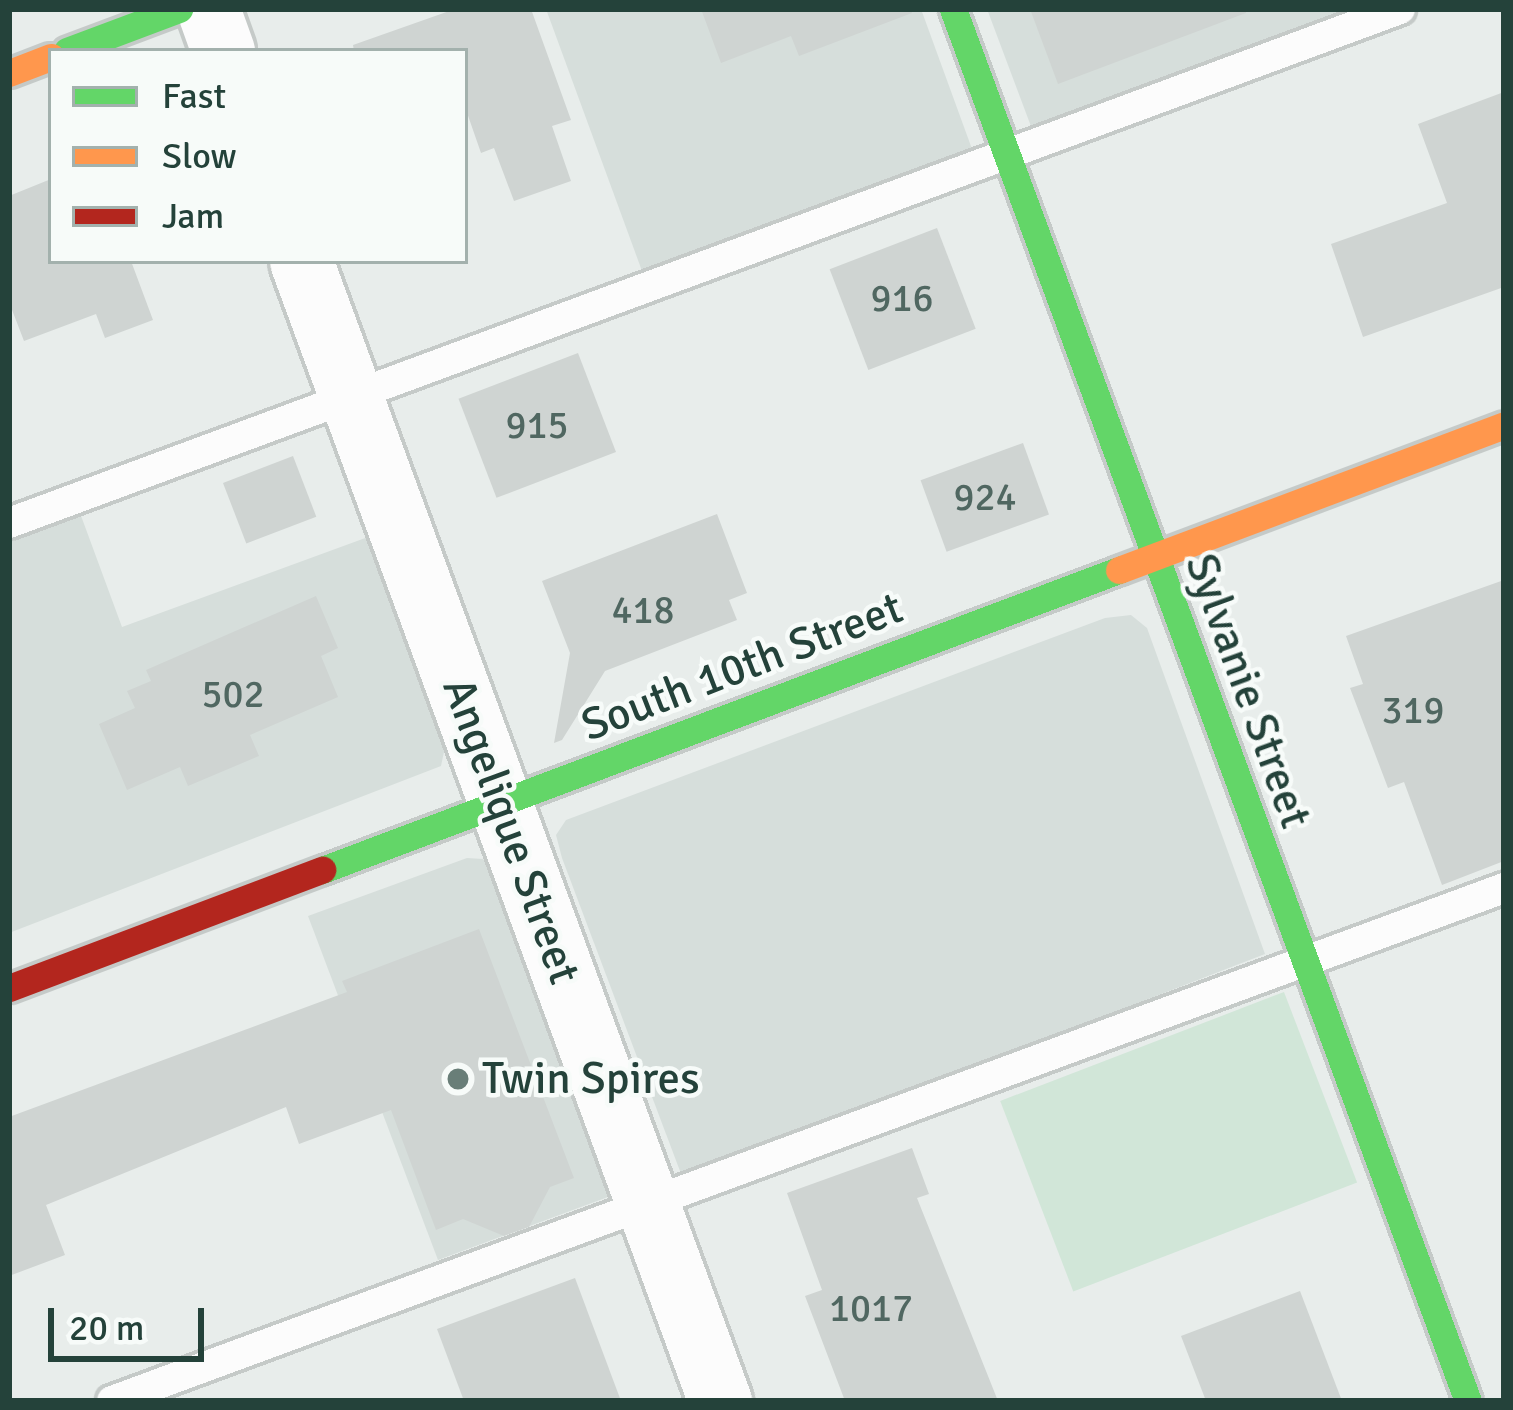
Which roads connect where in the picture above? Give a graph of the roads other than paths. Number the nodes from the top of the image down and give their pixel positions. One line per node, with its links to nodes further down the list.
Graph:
1 (179, 9): 5 (main road)
2 (208, 9): 6 (street)
3 (953, 9): 9 (main road, Sylvanie Street)
4 (1400, 9): 9 (lane)
5 (75, 48)
6 (222, 48)
7 (48, 58): 8 (main road)
8 (9, 73)
9 (1007, 158): 11 (lane); 14 (main road, Sylvanie Street)
10 (302, 264): 11 (street, Angelique Street)
11 (351, 397): 13 (lane); 15 (street, Angelique Street)
12 (1504, 425): 14 (main road, South 10th Street)
13 (9, 523)
14 (1154, 557): 15 (main road, South 10th Street); 17 (main road, Sylvanie Street)
15 (500, 803): 18 (main road, South 10th Street); 19 (street, Angelique Street)
16 (1504, 888): 17 (lane)
17 (1304, 964): 19 (lane); 22 (main road, Sylvanie Street)
18 (9, 988)
19 (647, 1204): 20 (lane); 21 (street, Angelique Street)
20 (112, 1401)
21 (720, 1401)
22 (1468, 1401)

